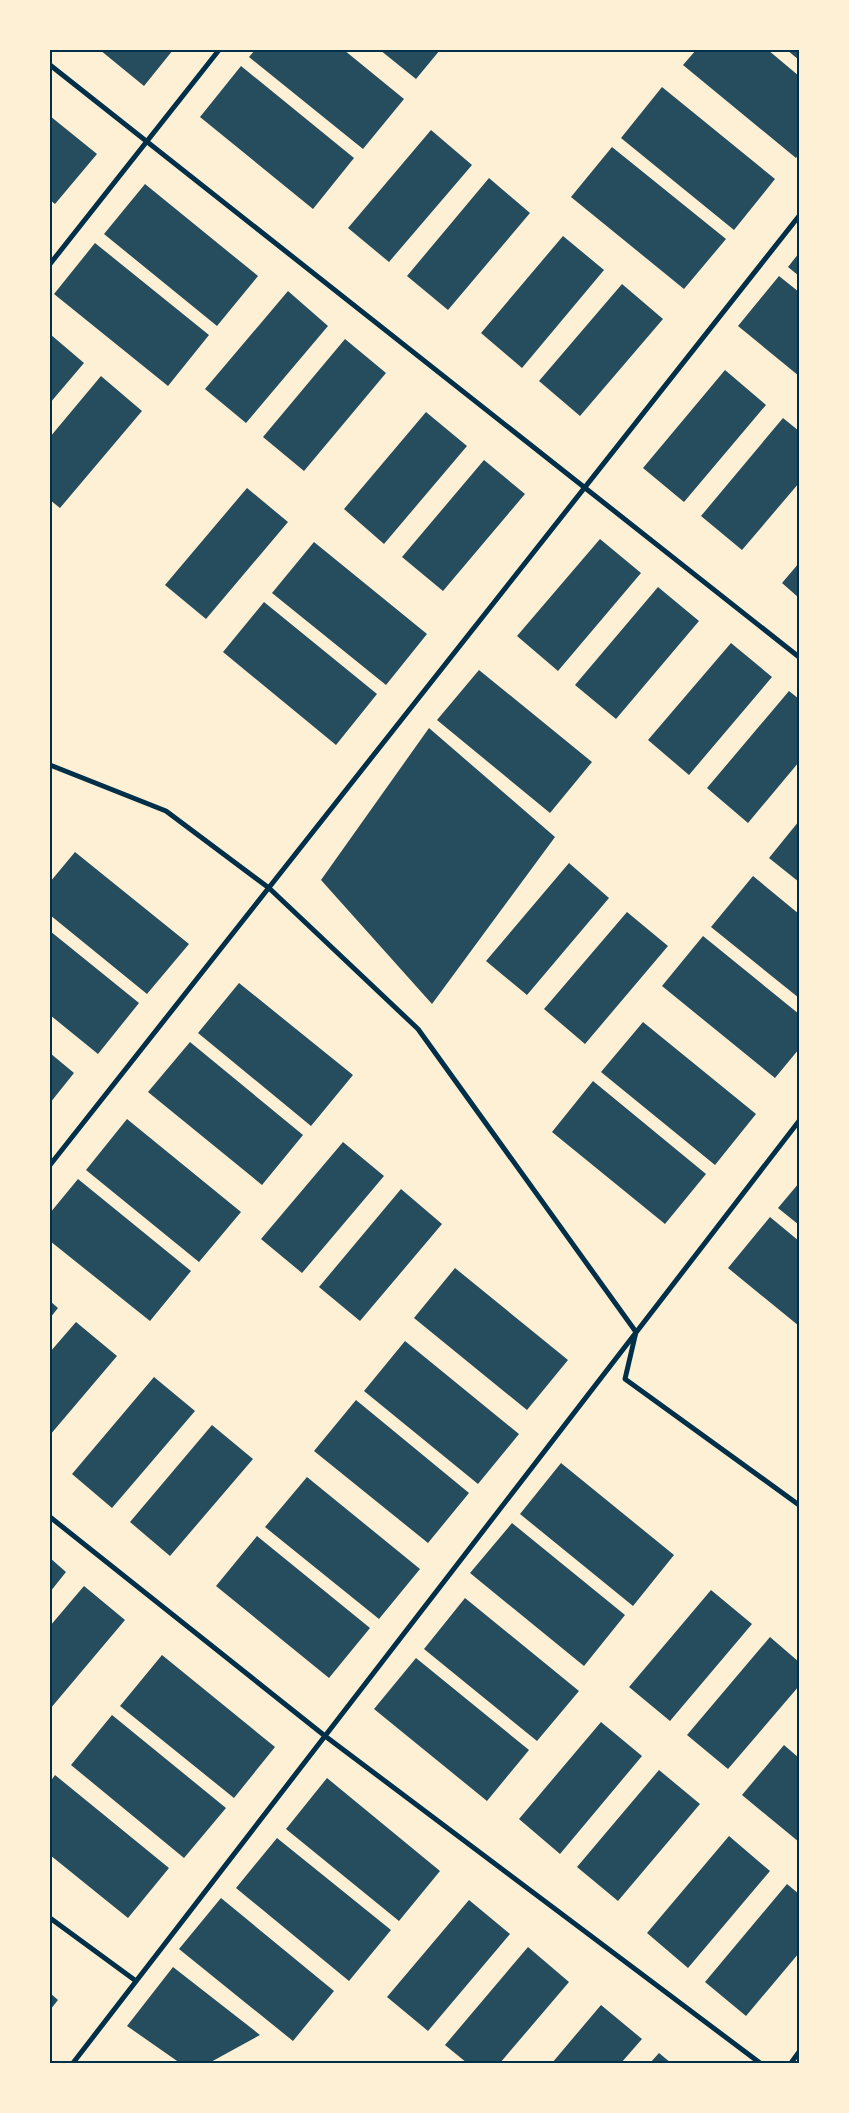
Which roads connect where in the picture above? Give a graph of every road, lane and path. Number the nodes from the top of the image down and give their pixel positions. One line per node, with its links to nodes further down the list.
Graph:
1 (219, 50): 3 (street)
2 (50, 66): 3 (street)
3 (146, 144): 5 (street); 6 (street)
4 (799, 216): 6 (street)
5 (50, 264)
6 (585, 489): 7 (street); 9 (street)
7 (799, 657)
8 (50, 765): 9 (street)
9 (269, 888): 11 (street); 12 (street)
10 (799, 1121): 12 (street)
11 (50, 1165)
12 (636, 1332): 13 (street); 15 (street)
13 (799, 1505)
14 (50, 1517): 15 (street)
15 (325, 1736): 17 (street); 20 (street)
16 (50, 1918): 17 (street)
17 (136, 1981): 19 (street)
18 (799, 2052): 21 (street)
19 (73, 2063)
20 (760, 2063)
21 (791, 2063)

